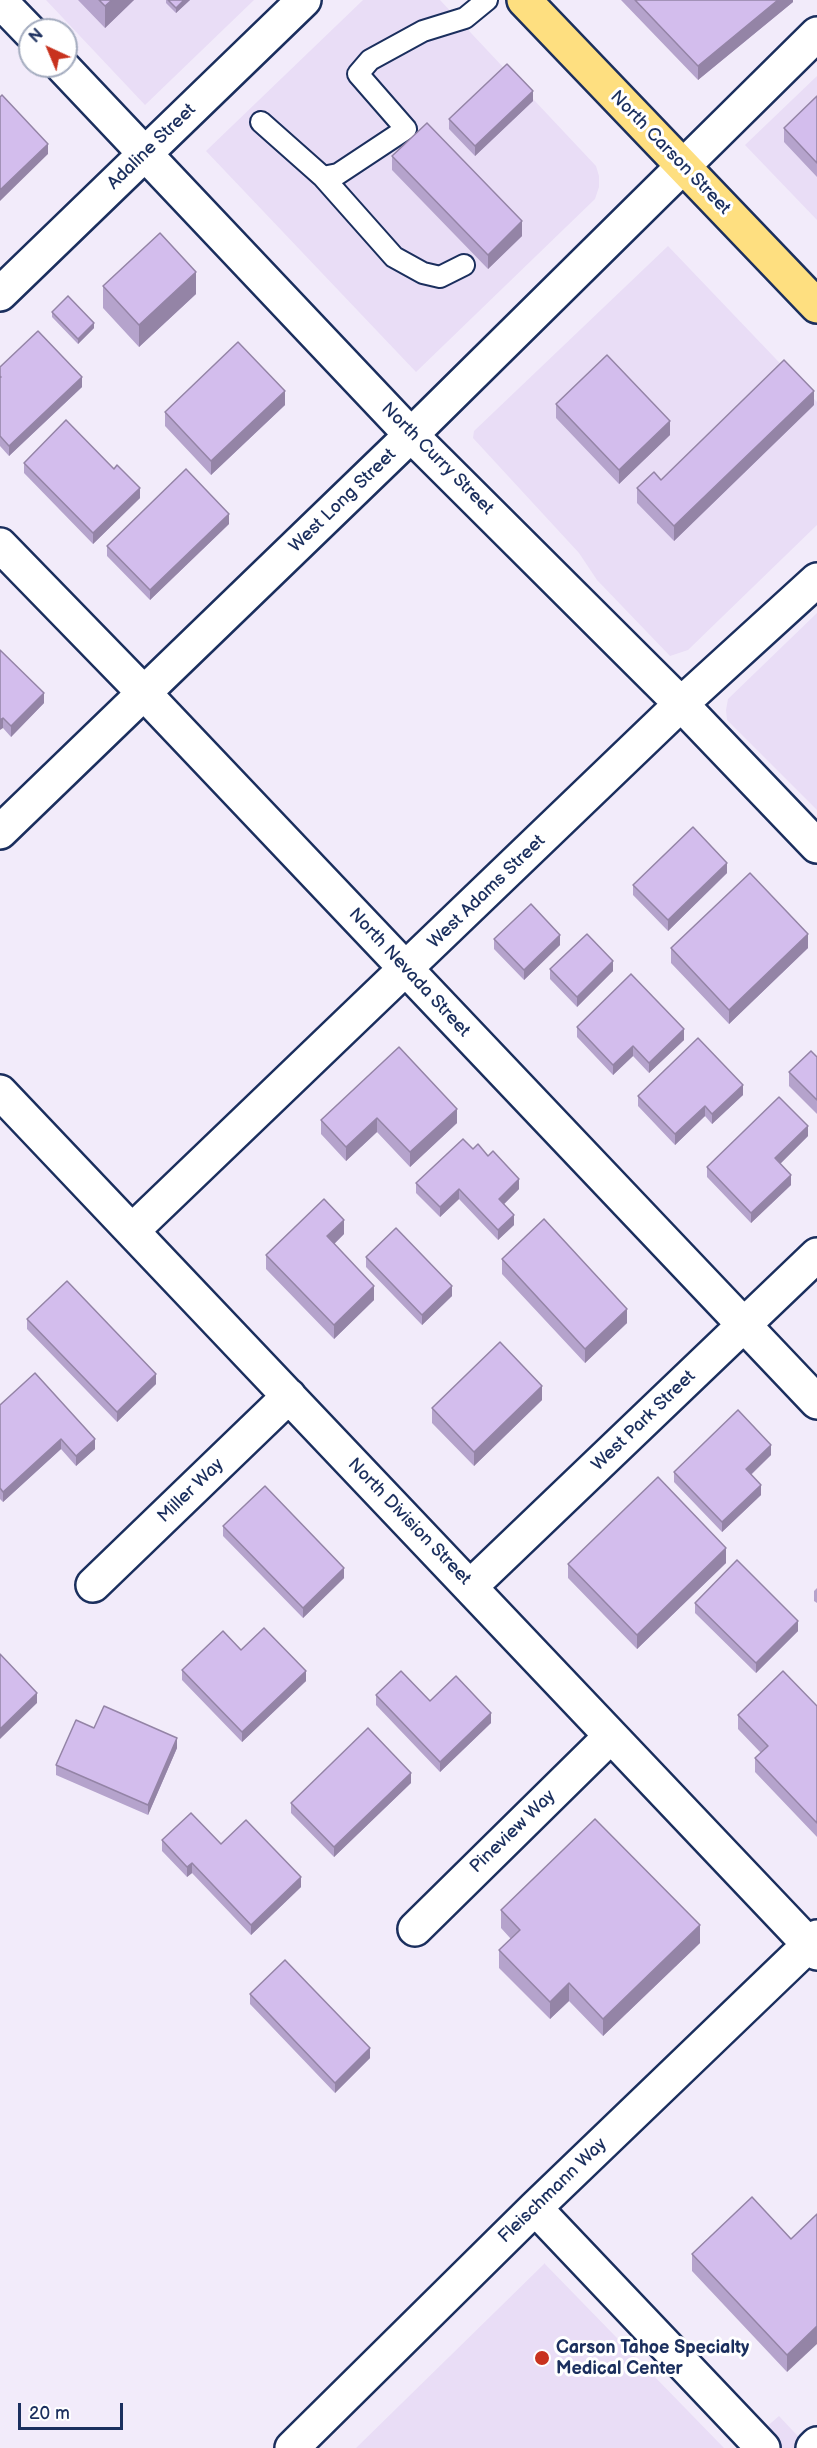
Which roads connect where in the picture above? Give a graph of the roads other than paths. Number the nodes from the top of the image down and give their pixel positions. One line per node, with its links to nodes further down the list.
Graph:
1 (304, 0): 9 (street, Adaline Street)
2 (487, 0): 11 (lane)
3 (524, 0): 10 (main road, North Carson Street)
4 (0, 1): 5 (street)
5 (18, 20)
6 (817, 34): 10 (street, West Long Street)
7 (73, 78): 9 (street, North Curry Street)
8 (261, 122): 11 (lane)
9 (146, 154): 13 (street, Adaline Street); 15 (street, North Curry Street)
10 (683, 166): 14 (main road, North Carson Street); 15 (street, West Long Street)
11 (323, 177): 12 (lane)
12 (464, 265)
13 (0, 294)
14 (817, 306)
15 (411, 435): 18 (street, West Long Street); 19 (street, North Curry Street)
16 (0, 545): 18 (street, North Nevada Street)
17 (817, 580): 19 (street, West Adams Street)
18 (144, 693): 20 (street, West Long Street); 22 (street, North Nevada Street)
19 (681, 704): 21 (street, North Curry Street); 22 (street, West Adams Street)
20 (0, 832)
21 (817, 846)
22 (406, 970): 24 (street, West Adams Street); 26 (street, North Nevada Street)
23 (0, 1092): 24 (street, North Division Street)
24 (132, 1231): 27 (street, North Division Street)
25 (817, 1255): 26 (street, West Park Street)
26 (744, 1326): 28 (street, North Nevada Street); 30 (street, West Park Street)
27 (289, 1396): 29 (street, Miller Way); 30 (street, North Division Street)
28 (817, 1402)
29 (93, 1585)
30 (470, 1587): 31 (street, North Division Street)
31 (611, 1736): 32 (street, Pineview Way); 33 (street, North Division Street)
32 (415, 1929)
33 (814, 1945): 34 (street, Fleischmann Way)
34 (535, 2208): 36 (street, Fleischmann Way); 37 (street)
35 (817, 2444): 38 (street)
36 (292, 2448)
37 (763, 2448)
38 (813, 2448)

